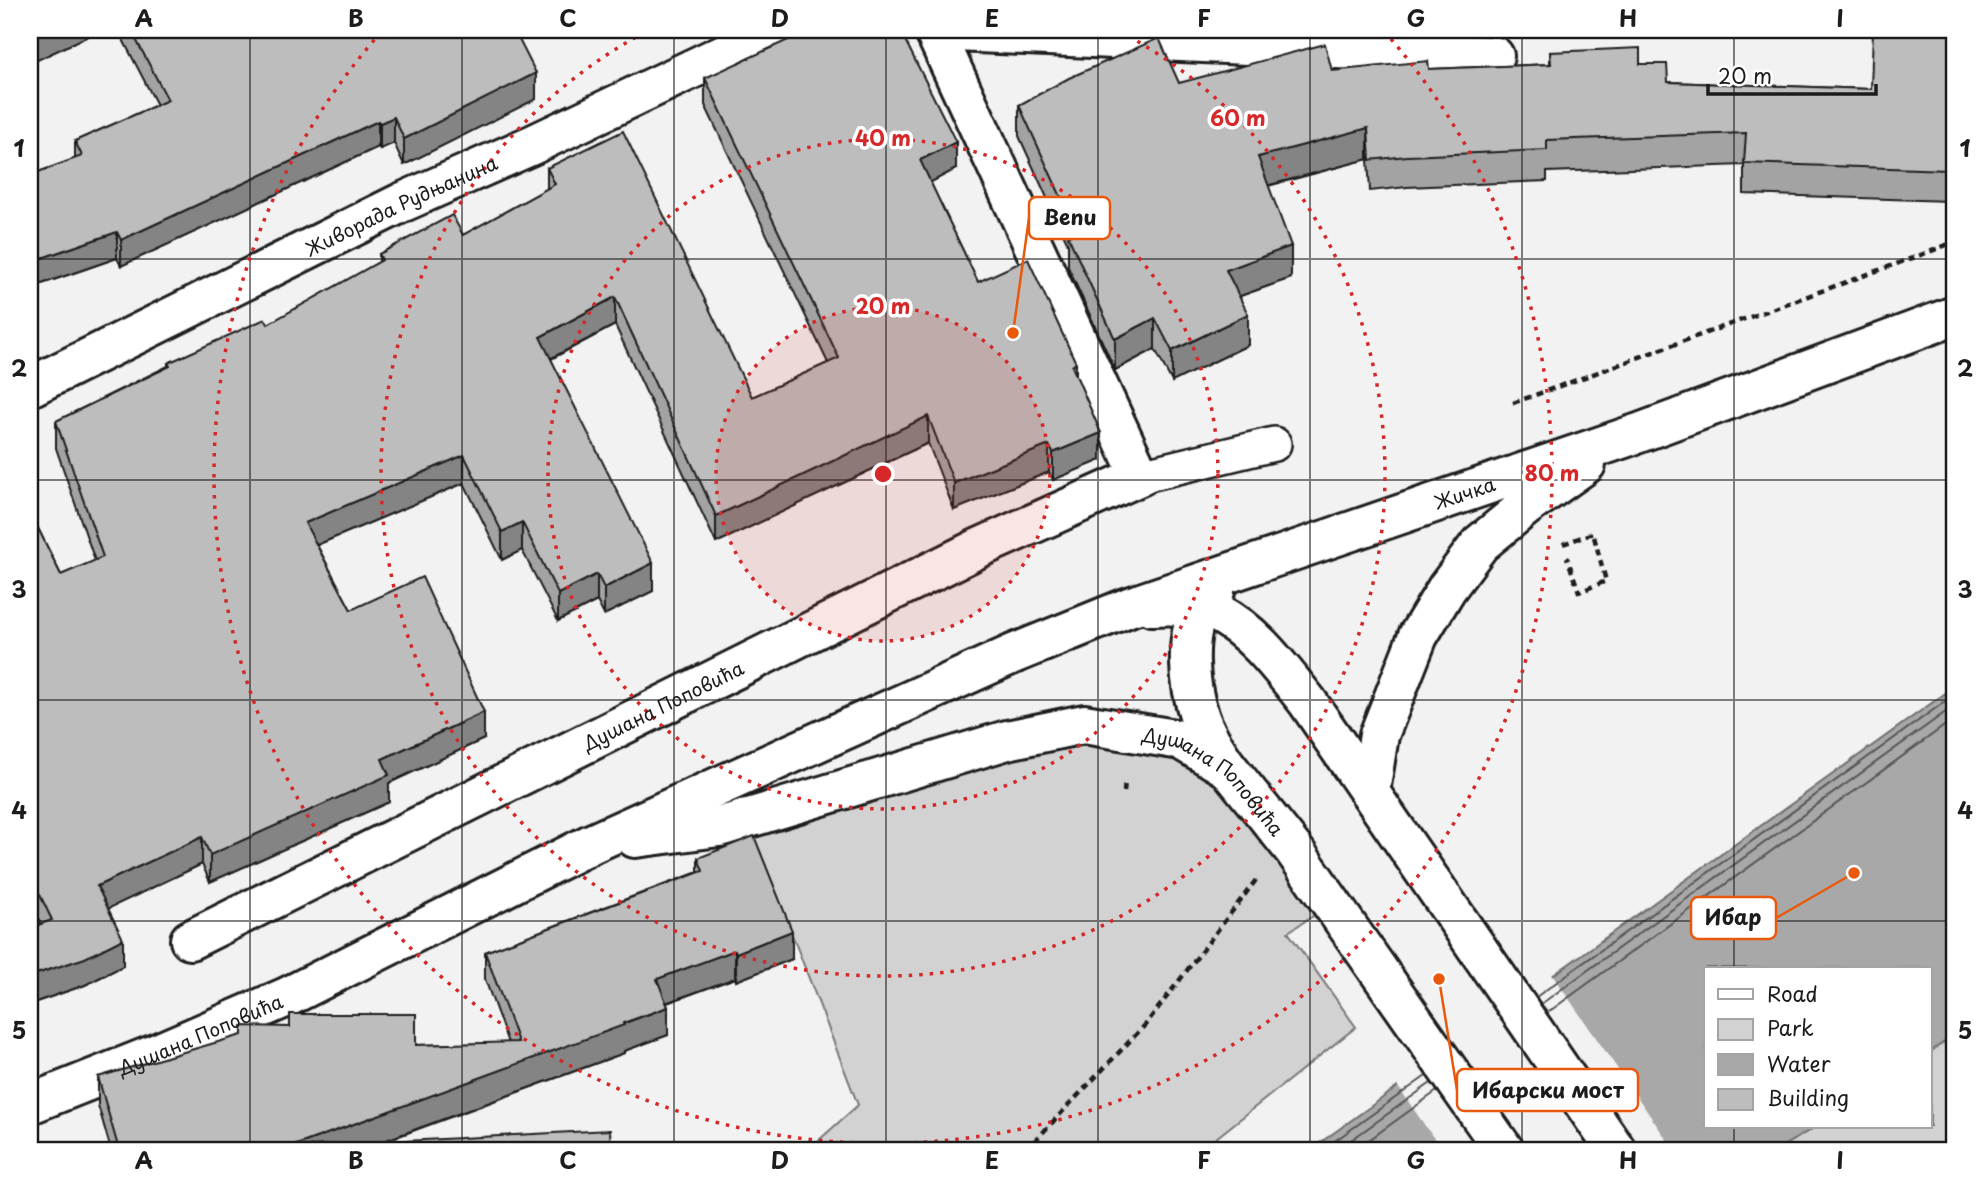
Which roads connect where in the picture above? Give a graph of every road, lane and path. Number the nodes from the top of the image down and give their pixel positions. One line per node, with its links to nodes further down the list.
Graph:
1 (774, 30): 6 (main road, Живорада Рудњанина)
2 (934, 30): 3 (main road); 10 (main road)
3 (1494, 57)
4 (1954, 242): 7 (path)
5 (1954, 316): 8 (main road, Жичка)
6 (30, 387)
7 (1513, 403)
8 (1639, 433): 13 (main road, Жичка); 17 (main road)
9 (1274, 444): 10 (lane)
10 (1140, 476): 20 (main road, Душана Поповића)
11 (1592, 534): 12 (path)
12 (1567, 557)
13 (1254, 565): 14 (main road, Жичка); 15 (main road)
14 (1129, 607): 15 (main road); 18 (main road, Душана Поповића)
15 (1200, 609): 16 (main road); 17 (main road)
16 (1229, 769): 18 (main road, Душана Поповића); 19 (main road, Душана Поповића)
17 (1370, 792): 24 (main road)
18 (591, 844): 21 (main road, Душана Поповића)
19 (1290, 845): 22 (path); 23 (main road, Душана Поповића)
20 (190, 940)
21 (30, 1104)
22 (1026, 1150)
23 (1504, 1150)
24 (1616, 1150)

